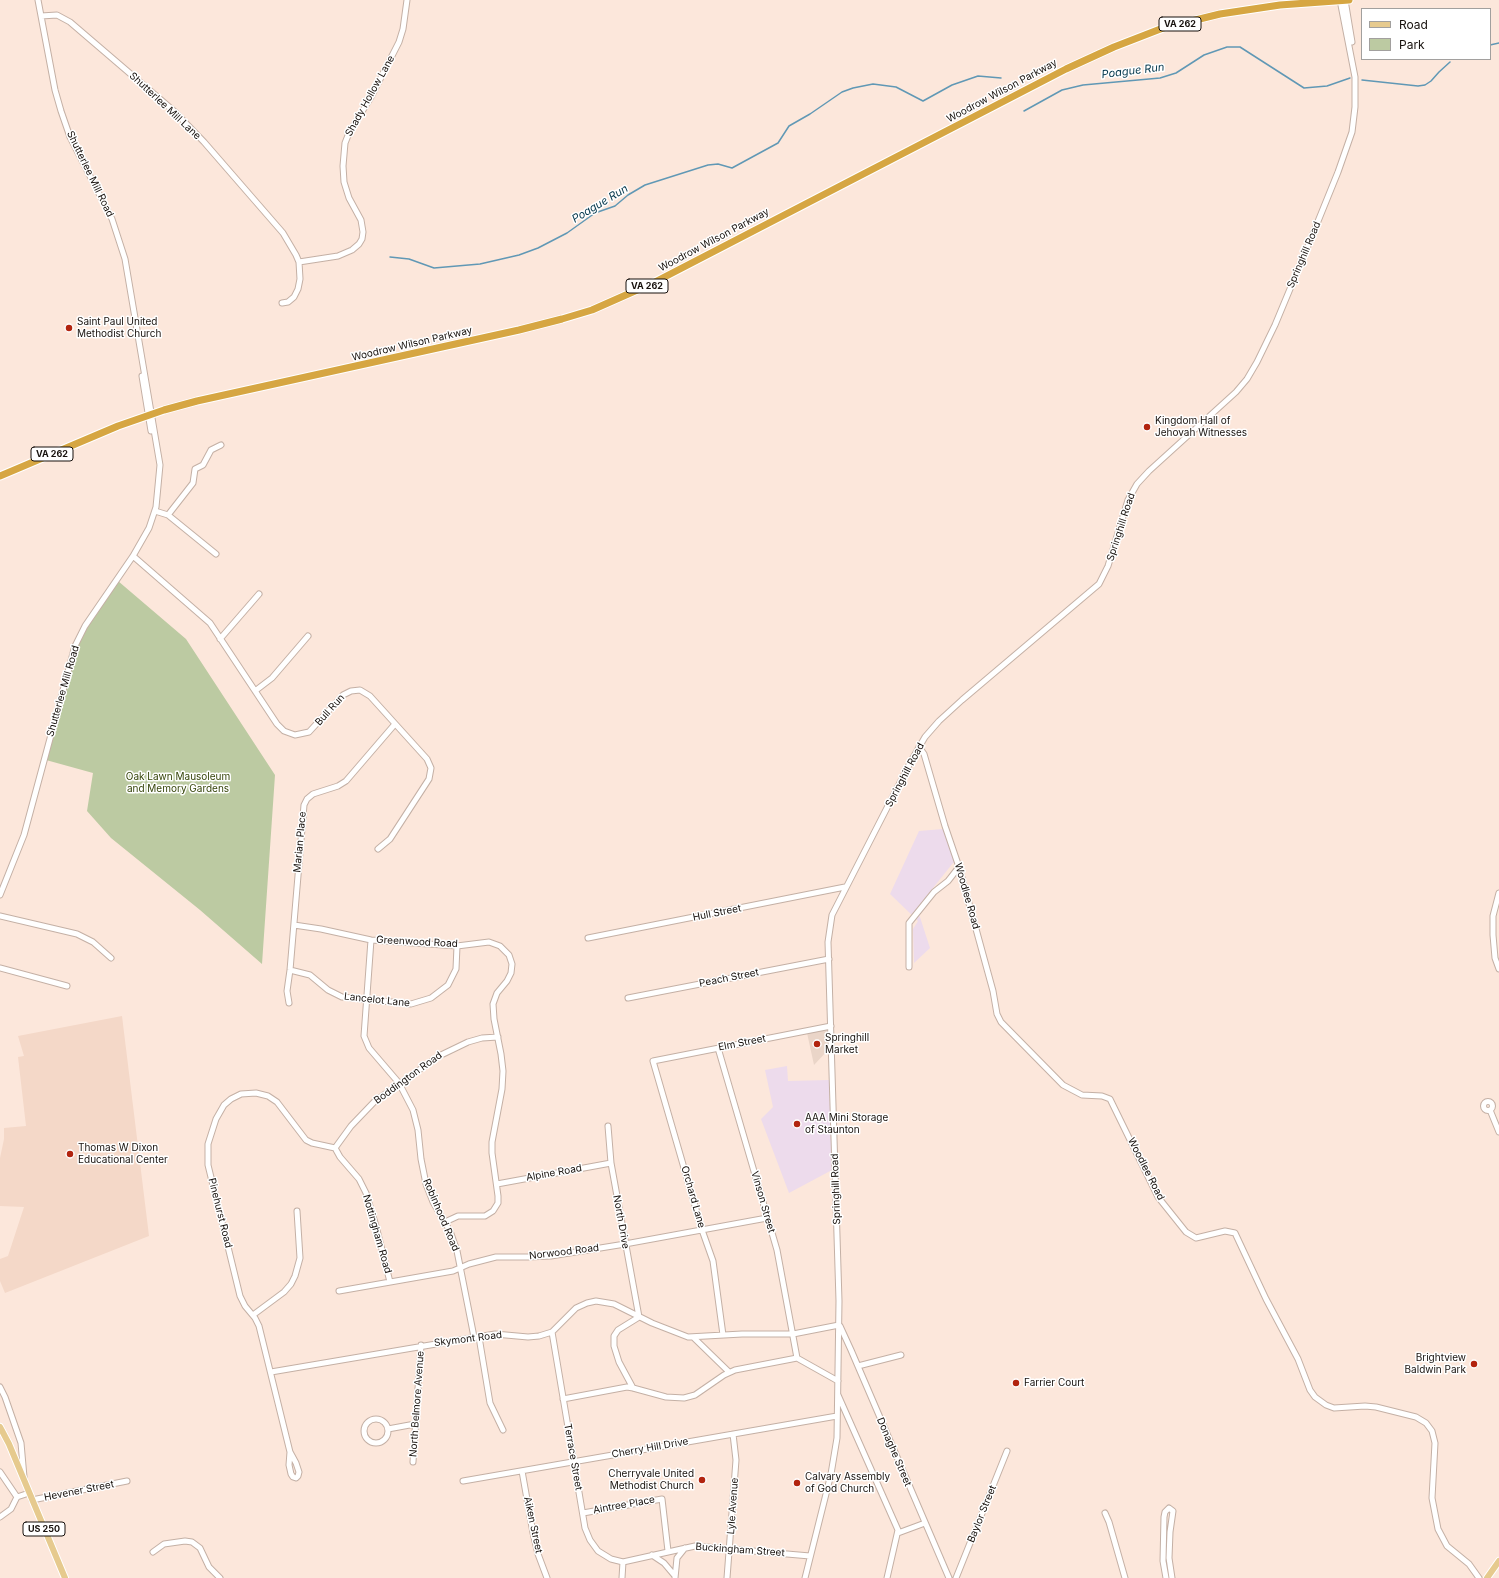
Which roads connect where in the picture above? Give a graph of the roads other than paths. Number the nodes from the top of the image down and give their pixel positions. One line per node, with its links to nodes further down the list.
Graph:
1 (38, 0): 5 (street, Shutterlee Mill Road)
2 (407, 0): 6 (street, Shady Hollow Lane)
3 (1343, 0): 4 (highway, Woodrow Wilson Parkway / VA 262); 8 (highway, Woodrow Wilson Parkway / VA 262); 20 (street, Springhill Road)
4 (1349, 0)
5 (41, 16): 6 (street, Shutterlee Mill Lane); 8 (street, Shutterlee Mill Road)
6 (299, 262): 7 (street)
7 (282, 303)
8 (150, 414): 10 (highway, Woodrow Wilson Parkway / VA 262); 11 (street, Shutterlee Mill Road)
9 (221, 445): 12 (street)
10 (0, 476)
11 (155, 511): 12 (street); 14 (street, Shutterlee Mill Road)
12 (168, 515): 13 (street)
13 (216, 554)
14 (133, 556): 17 (street, Bull Run); 25 (street, Shutterlee Mill Road)
15 (260, 594): 17 (street)
16 (308, 636): 18 (street)
17 (220, 639): 18 (street, Bull Run)
18 (255, 691): 19 (street, Bull Run)
19 (395, 724): 21 (street, Bull Run); 27 (street, Marian Place)
20 (919, 746): 22 (street, Woodlee Road); 23 (street, Springhill Road)
21 (378, 849)
22 (959, 867): 33 (street); 125 (street, Woodlee Road)
23 (846, 887): 28 (street, Hull Street); 32 (street, Springhill Road)
24 (1499, 893): 35 (street)
25 (0, 895)
26 (0, 916): 31 (street)
27 (294, 925): 29 (street, Greenwood Road); 36 (street, Marian Place)
28 (588, 938)
29 (371, 940): 30 (street, Greenwood Road); 39 (street, Robinhood Road)
30 (457, 946): 39 (street, Lancelot Lane); 42 (street, Greenwood Road)
31 (112, 958)
32 (829, 959): 38 (street, Peach Street); 41 (street, Springhill Road)
33 (909, 967)
34 (0, 968): 37 (street)
35 (1499, 969)
36 (290, 970): 39 (street, Lancelot Lane); 40 (street, Marian Place)
37 (67, 986)
38 (628, 998)
39 (367, 1001): 45 (street, Robinhood Road)
40 (289, 1003)
41 (831, 1026): 43 (street, Elm Street); 62 (street, Springhill Road)
42 (498, 1037): 45 (street, Boddington Road); 51 (street, Greenwood Road)
43 (718, 1048): 44 (street, Elm Street); 53 (street, Vinson Street)
44 (653, 1061): 55 (street, Orchard Lane)
45 (399, 1083): 49 (street, Boddington Road); 54 (street, Robinhood Road)
46 (1490, 1110): 48 (street)
47 (608, 1126): 50 (street, North Drive)
48 (1499, 1132)
49 (335, 1148): 58 (street, Nottingham Road); 60 (street, Pinehurst Road)
50 (611, 1163): 51 (street, Alpine Road); 56 (street, North Drive)
51 (497, 1184): 54 (street, Greenwood Road)
52 (297, 1210): 60 (street)
53 (767, 1218): 55 (street, Norwood Road); 64 (street, Vinson Street)
54 (445, 1222): 57 (street, Robinhood Road)
55 (702, 1230): 56 (street, Norwood Road); 65 (street, Orchard Lane)
56 (624, 1244): 57 (street, Norwood Road); 61 (street, North Drive)
57 (461, 1268): 58 (street, Norwood Road); 66 (street, Robinhood Road)
58 (390, 1282): 59 (street, Norwood Road)
59 (339, 1291)
60 (253, 1315): 72 (street, Pinehurst Road)
61 (638, 1317): 63 (street); 67 (street); 76 (street)
62 (839, 1325): 64 (street); 71 (street, Donaghe Street); 74 (street, Springhill Road)
63 (552, 1332): 66 (street, Skymont Road); 78 (street, Terrace Street)
64 (793, 1334): 65 (street); 70 (street, Vinson Street)
65 (723, 1335): 67 (street)
66 (477, 1337): 68 (street, Skymont Road); 83 (street, Robinhood Road)
67 (693, 1337): 73 (street)
68 (421, 1346): 72 (street, Skymont Road); 80 (street, North Belmore Avenue)
69 (901, 1355): 71 (street)
70 (798, 1358): 73 (street); 74 (street)
71 (858, 1366): 102 (street, Donaghe Street)
72 (271, 1372): 88 (street, Pinehurst Road)
73 (729, 1372): 76 (street)
74 (838, 1381): 77 (street, Springhill Road)
75 (0, 1387): 85 (street)
76 (633, 1388): 78 (street)
77 (837, 1394): 79 (street, Springhill Road); 103 (street)
78 (563, 1399): 90 (street, Terrace Street)
79 (837, 1416): 84 (street, Cherry Hill Drive); 109 (street, Springhill Road)
80 (415, 1424): 82 (street); 89 (street, North Belmore Avenue)
81 (0, 1427): 86 (main road, US 250)
82 (388, 1429): 82 (street)
83 (503, 1430)
84 (733, 1434): 90 (street, Cherry Hill Drive); 105 (street, Lyle Avenue)
85 (19, 1440): 86 (street); 93 (street)
86 (9, 1444): 93 (main road, US 250)
87 (1007, 1451): 121 (street, Baylor Street)
88 (290, 1452)
89 (413, 1462)
90 (573, 1462): 91 (street, Cherry Hill Drive); 100 (street, Terrace Street)
91 (522, 1471): 95 (street, Cherry Hill Drive); 115 (street, Aiken Street)
92 (0, 1472): 97 (street)
93 (24, 1480): 96 (main road, US 250)
94 (127, 1481): 98 (street, Hevener Street)
95 (463, 1481)
96 (29, 1493): 97 (street); 98 (main road, US 250)
97 (17, 1497): 101 (street)
98 (32, 1500): 113 (main road, US 250)
99 (1105, 1512): 122 (street)
100 (583, 1513): 106 (street, Aintree Place); 111 (street, Terrace Street)
101 (0, 1517)
102 (925, 1523): 103 (street); 120 (street, Donaghe Street)
103 (898, 1533): 119 (street)
104 (685, 1547): 105 (street, Buckingham Street); 106 (street, Buckingham Street); 112 (street)
105 (730, 1548): 109 (street, Buckingham Street); 117 (street, Lyle Avenue)
106 (668, 1551): 108 (street, Buckingham Street)
107 (153, 1552): 114 (street)
108 (652, 1555): 111 (street, Buckingham Street); 112 (street)
109 (810, 1556): 118 (street, Springhill Road)
110 (1499, 1561): 126 (main road)
111 (623, 1562): 116 (street)
112 (675, 1577)
113 (65, 1578)
114 (220, 1578)
115 (547, 1578)
116 (622, 1578)
117 (728, 1578)
118 (805, 1578)
119 (887, 1578)
120 (949, 1578)
121 (956, 1578)
122 (1125, 1578)
123 (1166, 1578): 124 (street)
124 (1172, 1578)
125 (1479, 1578)
126 (1487, 1578)

